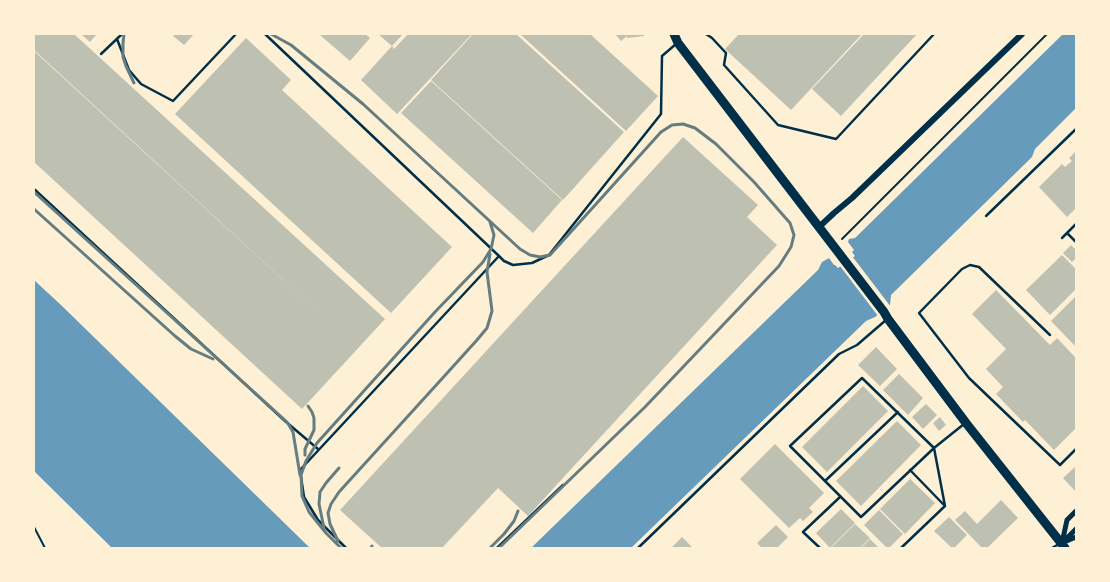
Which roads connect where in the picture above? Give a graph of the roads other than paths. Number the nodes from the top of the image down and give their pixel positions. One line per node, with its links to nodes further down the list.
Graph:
1 (122, 34): 8 (lane)
2 (236, 34): 8 (lane)
3 (264, 34): 19 (lane)
4 (674, 34): 9 (main road)
5 (706, 34): 6 (lane)
6 (934, 34)
7 (1022, 34): 15 (street)
8 (117, 39): 10 (lane)
9 (678, 43): 15 (main road); 19 (lane)
10 (101, 54)
11 (1076, 129): 13 (lane)
12 (34, 189): 25 (lane)
13 (986, 216)
14 (1076, 224): 16 (lane)
15 (819, 226): 20 (main road)
16 (1067, 233): 17 (lane); 18 (lane)
17 (1062, 238)
18 (1076, 242)
19 (499, 256): 25 (lane)
20 (886, 315): 23 (main road); 38 (lane)
21 (1050, 335): 26 (lane)
22 (898, 412): 24 (lane); 28 (lane); 28 (lane)
23 (966, 423): 24 (lane); 35 (main road)
24 (934, 448): 27 (lane); 31 (lane)
25 (318, 449): 36 (lane)
26 (1076, 449)
27 (910, 470): 30 (lane); 31 (lane)
28 (825, 482): 30 (lane)
29 (563, 485): 37 (lane)
30 (840, 497): 39 (lane)
31 (945, 506): 40 (lane)
32 (1076, 511): 35 (street)
33 (1076, 529): 35 (street)
34 (1076, 537): 35 (street)
35 (1063, 546): 41 (lane)
36 (346, 548)
37 (497, 548)
38 (638, 548)
39 (820, 548)
40 (901, 548)
41 (1052, 548)

